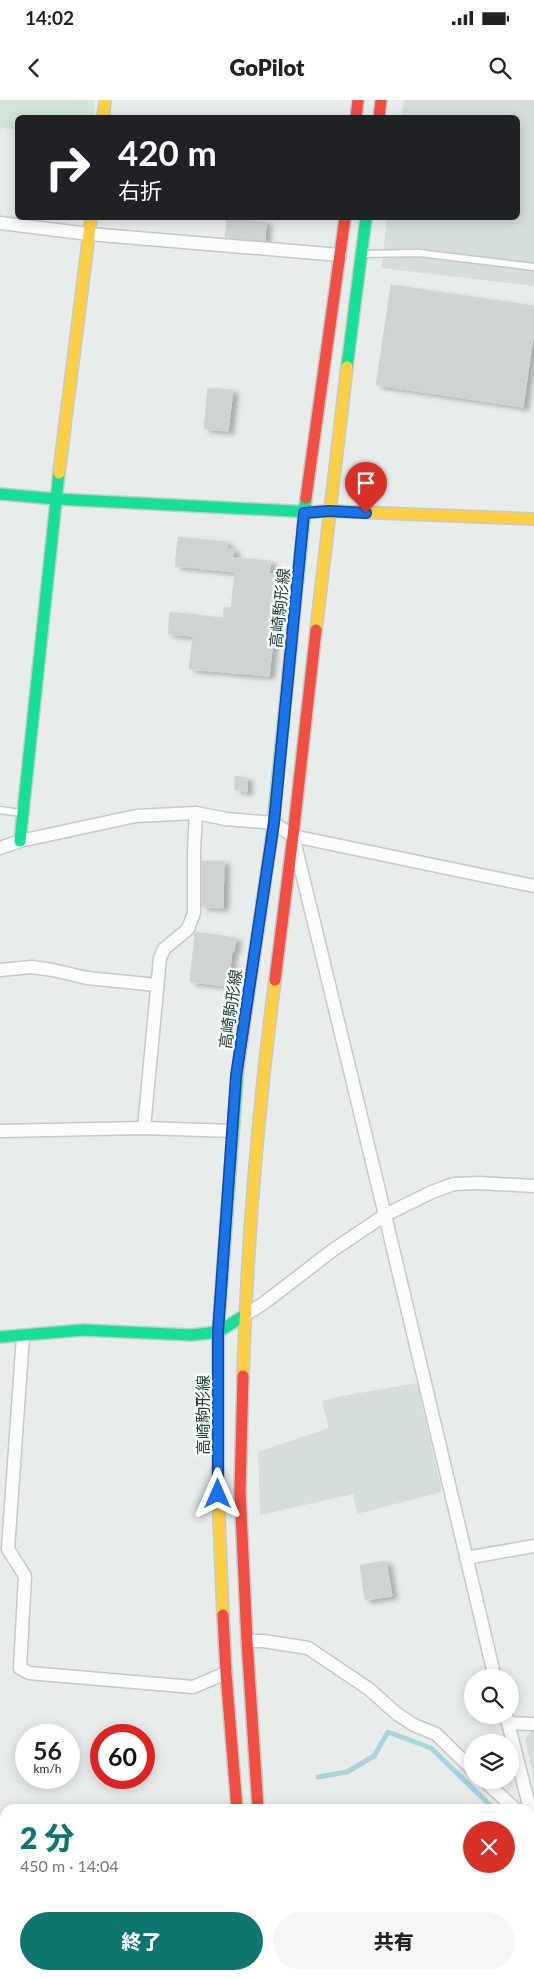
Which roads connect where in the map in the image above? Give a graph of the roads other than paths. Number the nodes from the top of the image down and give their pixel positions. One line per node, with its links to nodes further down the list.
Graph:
1 (105, 100): 4 (main road)
2 (358, 100): 5 (main road)
3 (381, 100): 6 (main road)
4 (103, 115)
5 (356, 115)
6 (379, 115)
7 (91, 220): 11 (main road)
8 (344, 220): 13 (main road, 高崎駒形線)
9 (366, 220): 12 (main road)
10 (0, 223): 11 (street)
11 (89, 234): 13 (street); 16 (main road)
12 (361, 254): 14 (lane); 17 (main road)
13 (340, 255): 18 (main road, 高崎駒形線)
14 (534, 267)
15 (0, 494): 16 (main road)
16 (56, 499): 18 (main road); 22 (main road)
17 (329, 511): 18 (main road); 19 (main road); 24 (main road)
18 (304, 513): 23 (main road, 高崎駒形線)
19 (534, 519)
20 (0, 810): 22 (lane)
21 (196, 813): 23 (street); 25 (street); 29 (street)
22 (22, 814): 25 (main road)
23 (274, 823): 24 (street); 32 (main road, 高崎駒形線)
24 (293, 836): 27 (street); 34 (street); 35 (main road)
25 (20, 841): 26 (street)
26 (0, 848)
27 (534, 886)
28 (0, 970): 29 (street)
29 (157, 985): 30 (street)
30 (144, 1128): 31 (street); 32 (street)
31 (0, 1131)
32 (233, 1131): 36 (main road, 高崎駒形線)
33 (534, 1186): 34 (street)
34 (385, 1215): 35 (street); 41 (street)
35 (245, 1315): 36 (main road); 42 (main road)
36 (218, 1332): 37 (main road); 44 (main road, 高崎駒形線)
37 (23, 1336): 38 (main road); 39 (street)
38 (0, 1337)
39 (6, 1492): 44 (street)
40 (534, 1546): 41 (street)
41 (466, 1558): 43 (street)
42 (246, 1642): 48 (street); 51 (main road)
43 (493, 1669)
44 (226, 1673): 50 (main road, 高崎駒形線)
45 (519, 1721): 47 (street)
46 (508, 1724): 53 (street)
47 (534, 1724)
48 (464, 1761)
49 (494, 1789): 52 (street)
50 (237, 1804)
51 (258, 1804)
52 (510, 1804)
53 (528, 1804)

